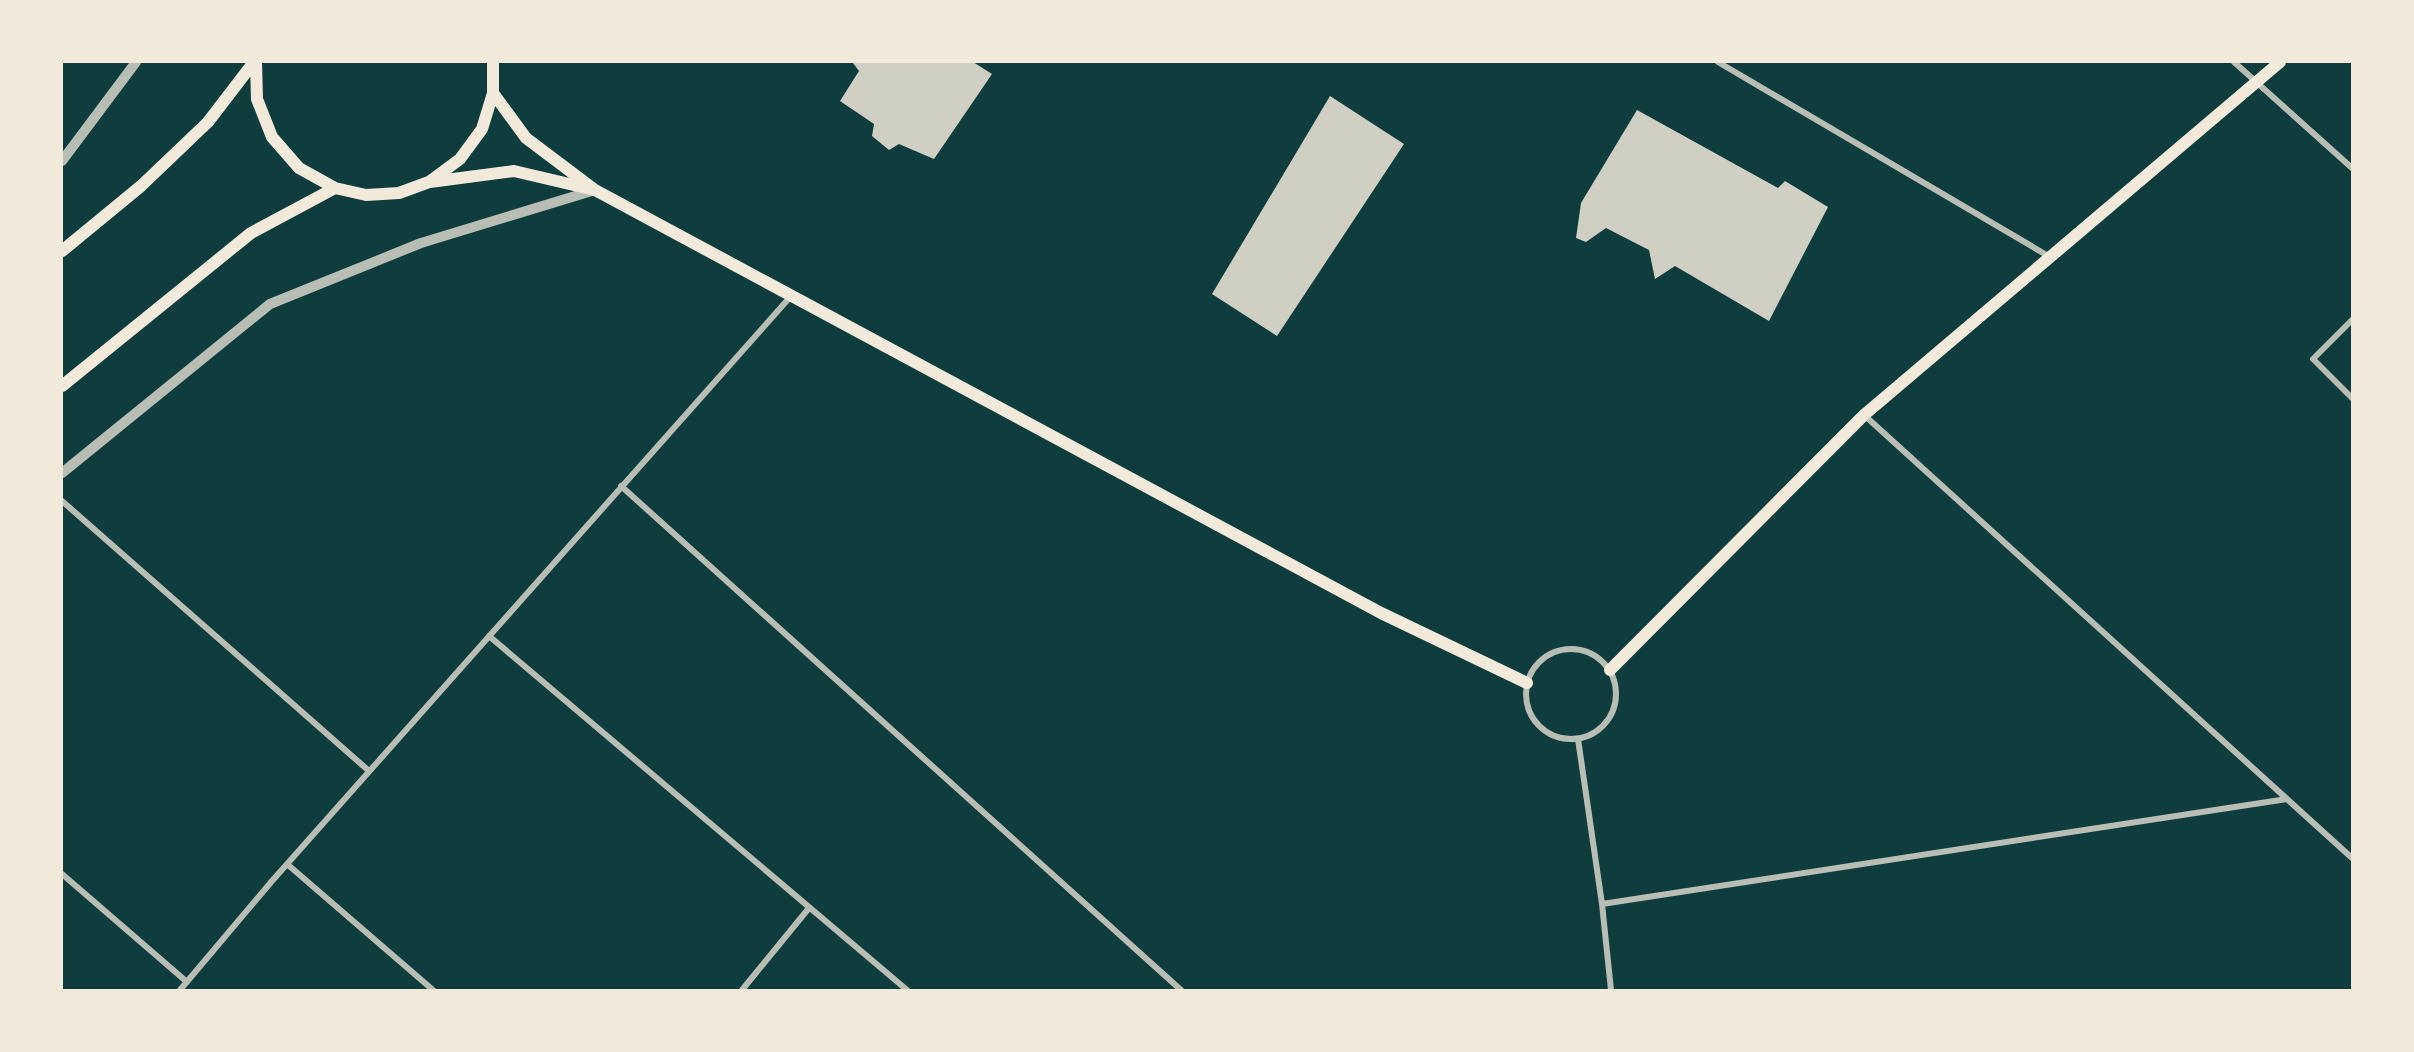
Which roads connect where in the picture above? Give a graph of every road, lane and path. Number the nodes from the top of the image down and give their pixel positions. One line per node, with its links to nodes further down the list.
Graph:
1 (136, 62): 9 (street)
2 (255, 62): 12 (main road); 14 (main road)
3 (493, 62): 8 (main road)
4 (1718, 62): 15 (street)
5 (2234, 62): 7 (street)
6 (2280, 62): 7 (main road)
7 (2256, 82): 10 (street); 15 (main road)
8 (493, 93): 11 (main road); 13 (main road)
9 (62, 161)
10 (2352, 168)
11 (429, 182): 12 (main road); 13 (main road)
12 (335, 188): 18 (main road)
13 (595, 190): 16 (main road); 21 (street)
14 (62, 251)
15 (2050, 257): 20 (main road)
16 (791, 296): 22 (street); 26 (main road)
17 (2352, 320): 19 (street)
18 (62, 386)
19 (2352, 398)
20 (1864, 415): 25 (main road); 29 (street)
21 (62, 473)
22 (621, 486): 24 (street); 40 (street)
23 (62, 501): 28 (street)
24 (489, 636): 28 (street); 34 (street)
25 (1610, 670): 26 (street); 27 (street)
26 (1527, 683): 27 (street)
27 (1578, 739): 33 (street)
28 (369, 771): 31 (street)
29 (2287, 799): 30 (street); 33 (street)
30 (2352, 858)
31 (287, 864): 35 (street); 37 (street)
32 (62, 874): 35 (street)
33 (1602, 903): 41 (street)
34 (809, 908): 38 (street); 39 (street)
35 (187, 982): 36 (street)
36 (180, 990)
37 (433, 990)
38 (742, 990)
39 (907, 990)
40 (1181, 990)
41 (1611, 990)

